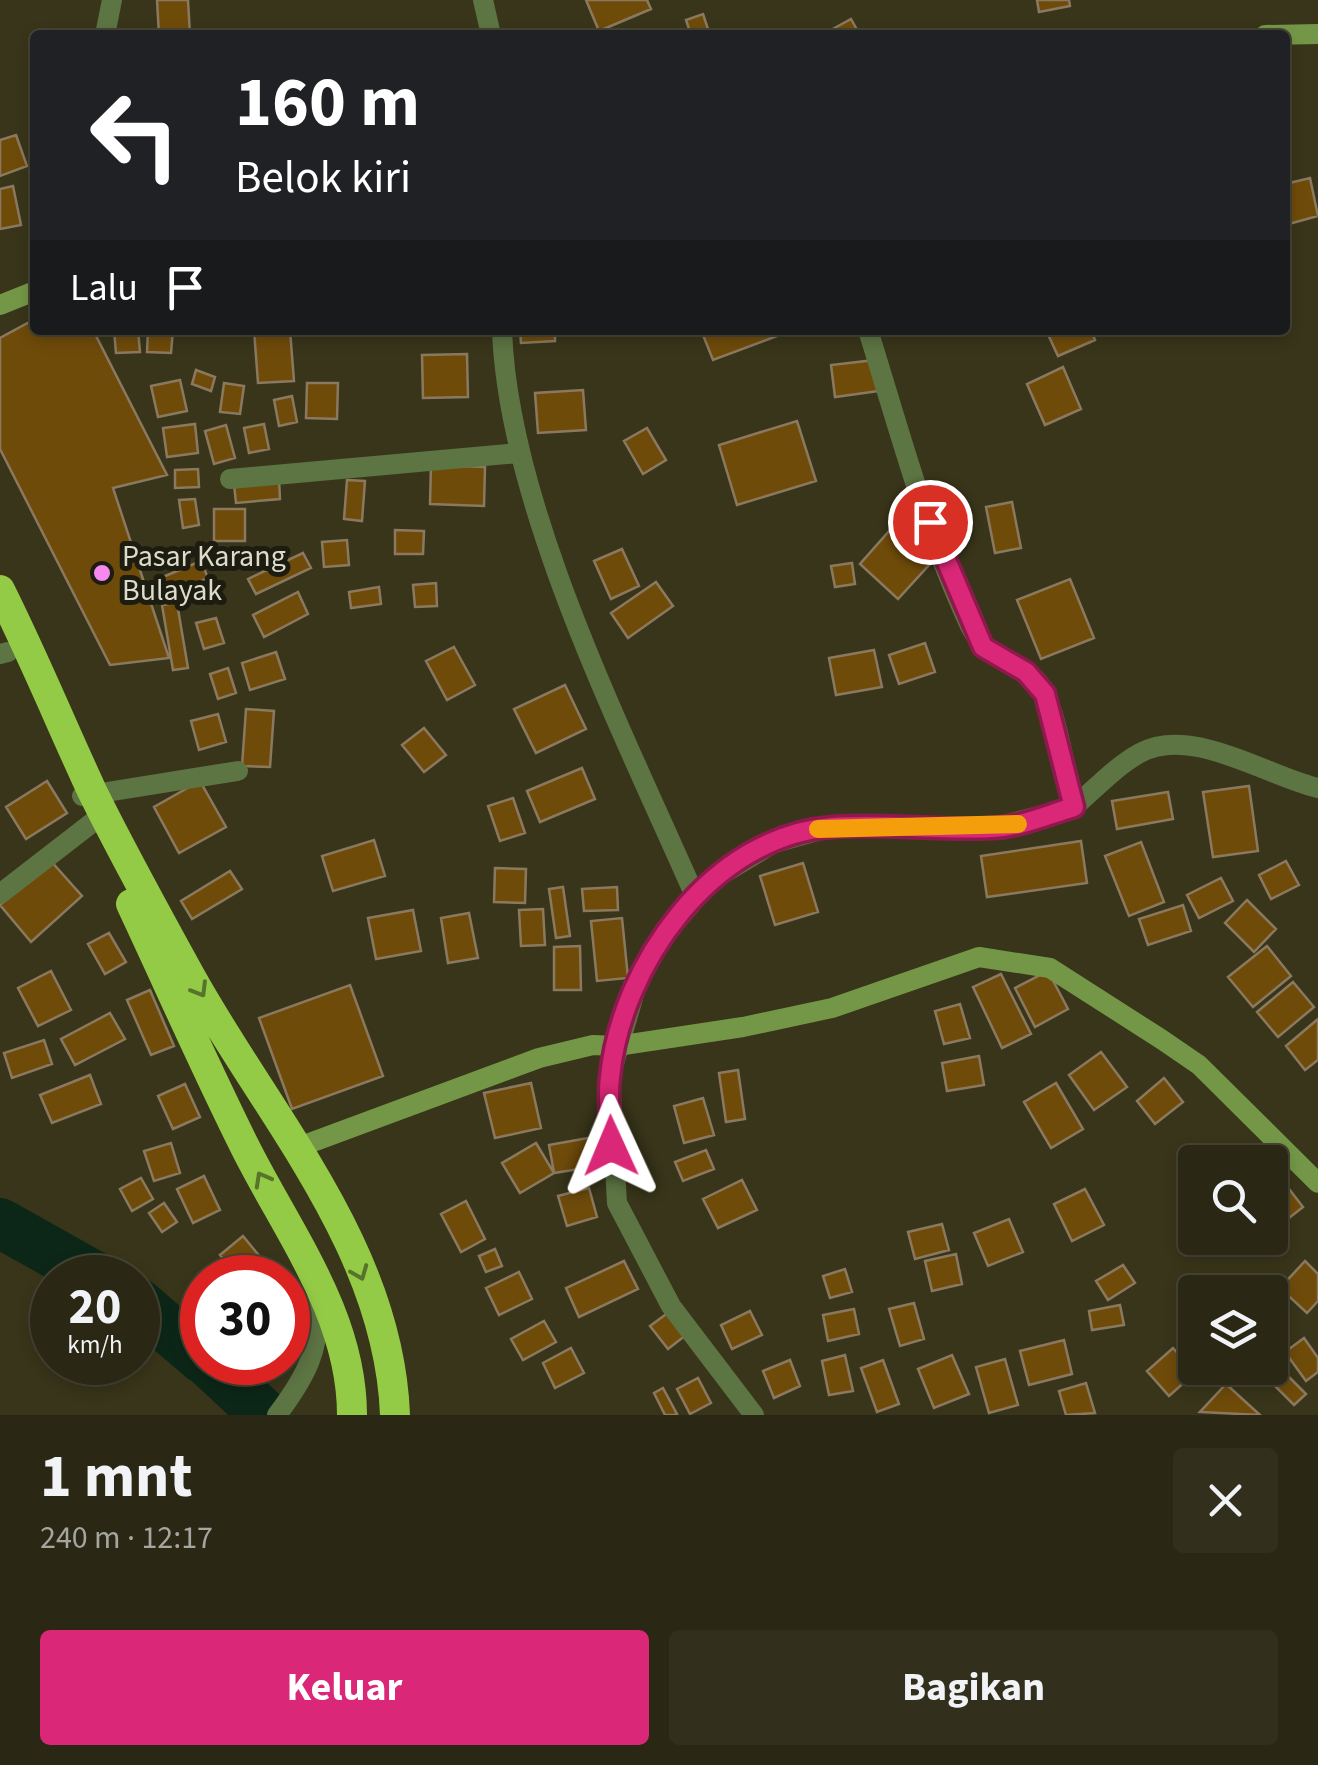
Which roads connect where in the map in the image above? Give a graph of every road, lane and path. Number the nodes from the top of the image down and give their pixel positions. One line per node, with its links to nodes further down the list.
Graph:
1 (112, 0): 3 (street)
2 (483, 0): 4 (street)
3 (106, 30)
4 (490, 30)
5 (1318, 34): 6 (street)
6 (1290, 35)
7 (30, 293): 8 (street)
8 (0, 305)
9 (502, 335): 11 (street)
10 (870, 335): 18 (street)
11 (519, 453): 12 (street); 20 (street)
12 (230, 479)
13 (0, 590): 17 (highway)
14 (2, 648): 17 (highway)
15 (238, 771): 17 (street)
16 (1318, 788): 18 (street)
17 (89, 804): 19 (street); 22 (highway, one-way to 22); 24 (highway, one-way to 17)
18 (1074, 807): 20 (street)
19 (0, 894)
20 (695, 896): 21 (street)
21 (617, 1046): 22 (street); 23 (street); 31 (street)
22 (298, 1147): 29 (highway, one-way to 29)
23 (1318, 1183)
24 (303, 1255)
25 (310, 1268): 26 (street); 28 (highway)
26 (310, 1362)
27 (299, 1385): 30 (street)
28 (352, 1406)
29 (395, 1410)
30 (277, 1415)
31 (754, 1415)

